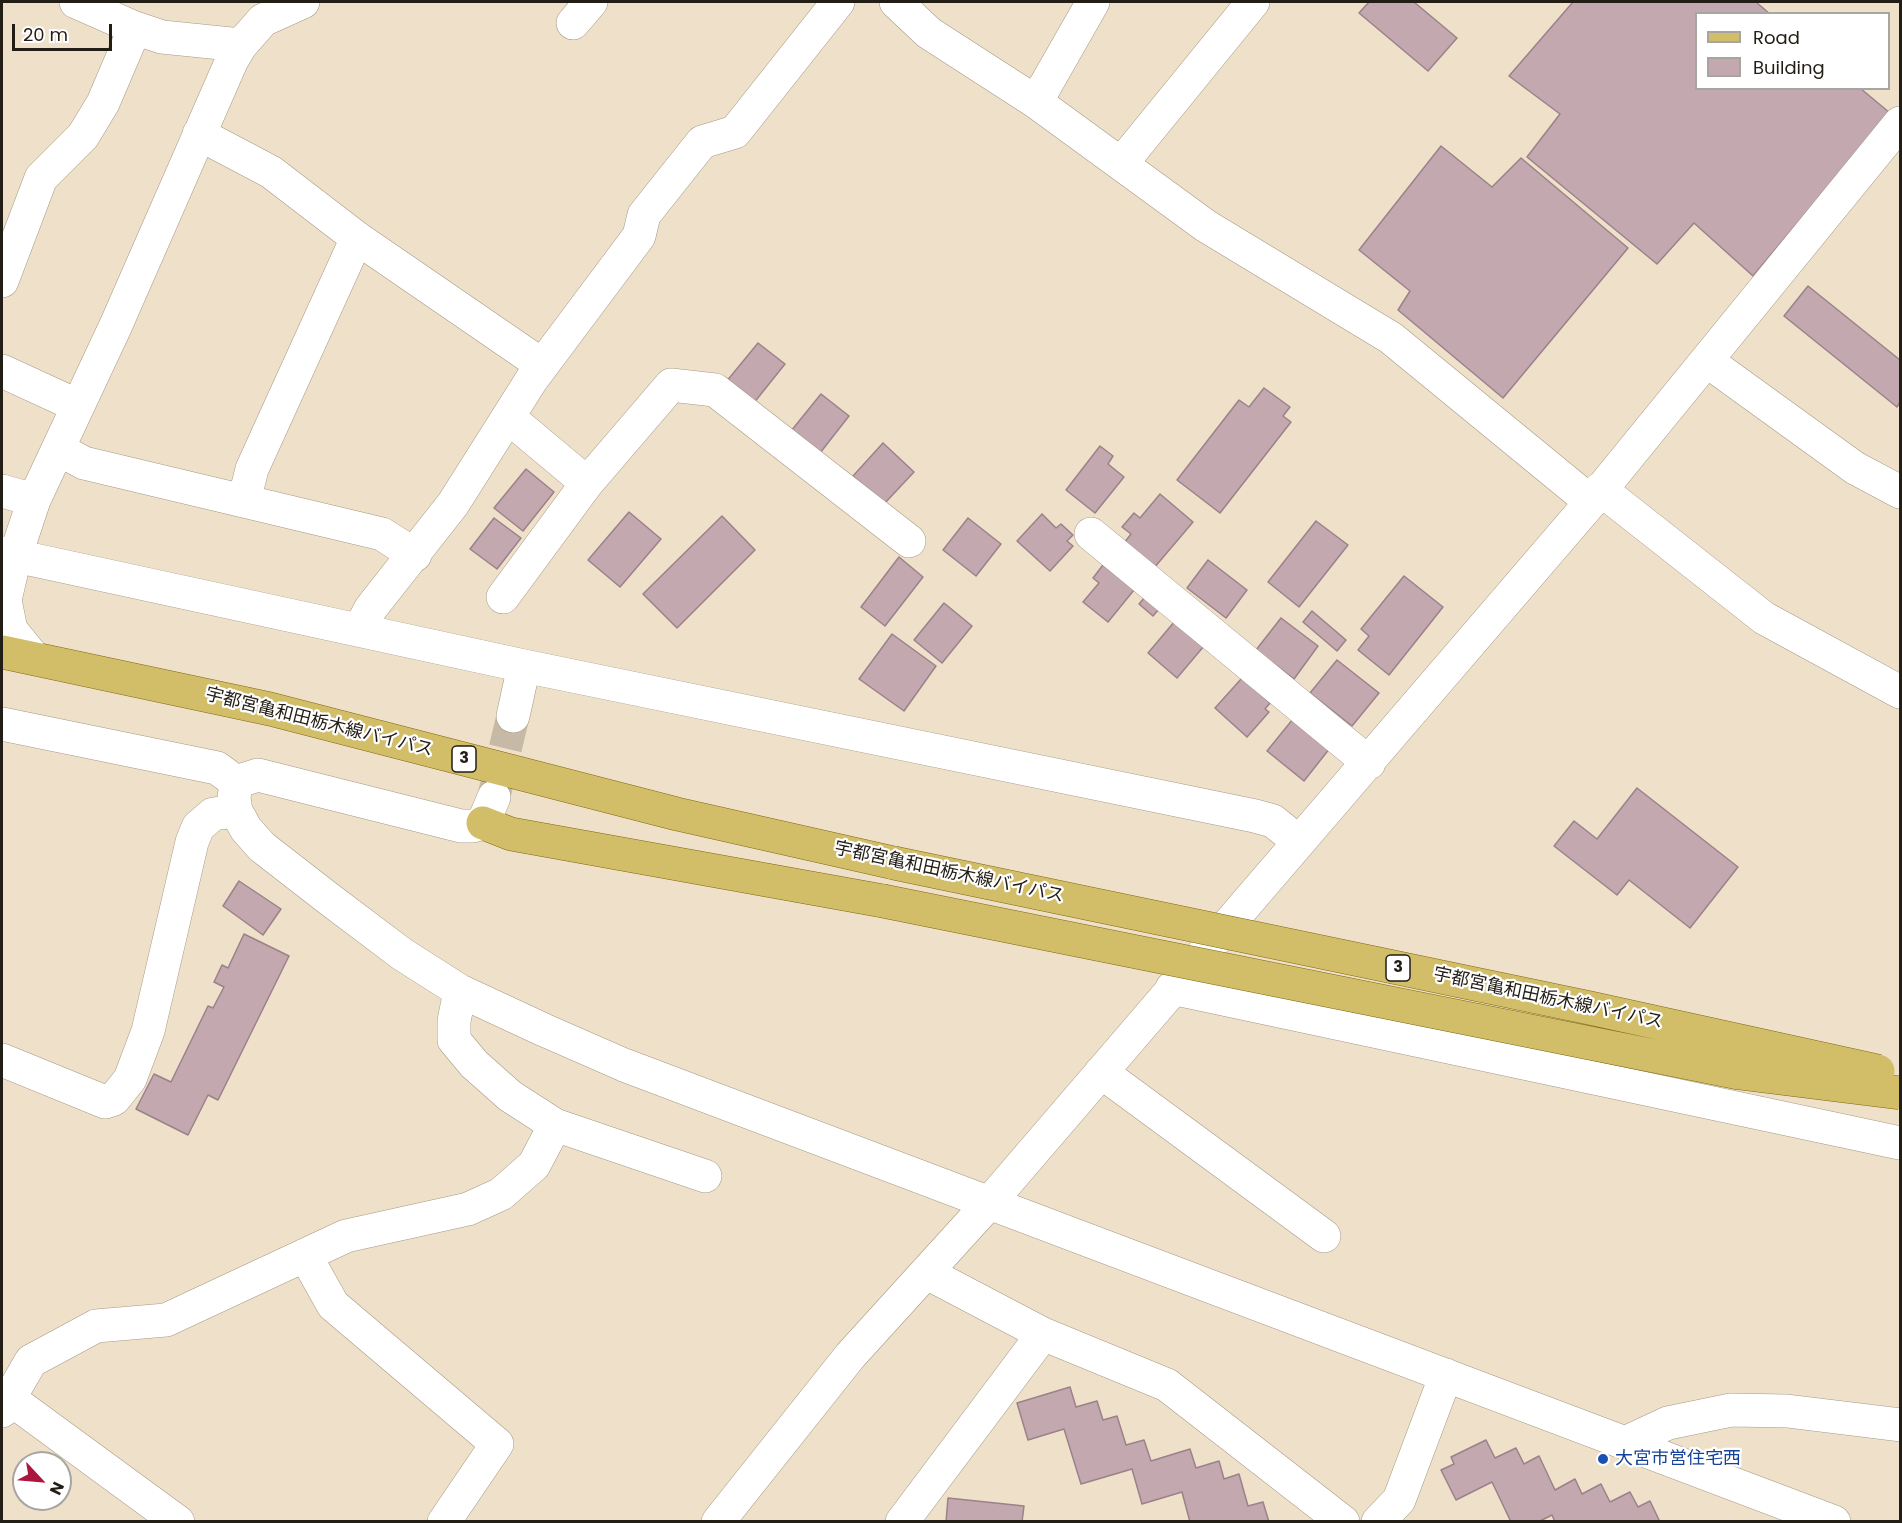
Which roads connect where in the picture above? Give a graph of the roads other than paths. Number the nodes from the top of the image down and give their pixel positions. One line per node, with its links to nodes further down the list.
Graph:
1 (76, 2): 7 (street)
2 (303, 2): 8 (street)
3 (838, 2): 16 (street)
4 (896, 2): 9 (street)
5 (1093, 2): 9 (street)
6 (1253, 2): 12 (street)
7 (135, 28): 8 (street); 14 (street)
8 (241, 45): 11 (street)
9 (1036, 102): 12 (street)
10 (1900, 123): 15 (street)
11 (199, 134): 13 (street); 18 (street)
12 (1121, 164): 24 (street)
13 (357, 238): 16 (street); 26 (street)
14 (2, 281)
15 (1707, 361): 23 (street); 24 (street)
16 (542, 365): 19 (street)
17 (2, 371): 18 (street)
18 (78, 406): 20 (street)
19 (508, 417): 21 (street); 30 (street)
20 (58, 449): 25 (street); 26 (street)
21 (587, 483): 28 (street); 31 (street)
22 (2, 491): 25 (street)
23 (1900, 492)
24 (1596, 495): 35 (street); 38 (street)
25 (34, 500): 29 (street)
26 (244, 501): 30 (street)
27 (1091, 534): 38 (street)
28 (909, 541)
29 (8, 555): 32 (street); 33 (street)
30 (415, 555): 32 (street)
31 (503, 597)
32 (359, 630): 34 (street)
33 (17, 655): 46 (main road, 宇都宮亀和田栃木線バイパス / 3, bridge)
34 (524, 666): 36 (street); 41 (street)
35 (1900, 692)
36 (513, 716)
37 (2, 724): 39 (street)
38 (1369, 763): 41 (street)
39 (236, 797): 40 (street); 43 (street); 44 (street)
40 (489, 810): 47 (main road, bridge)
41 (1299, 842): 42 (street)
42 (1172, 988): 45 (street); 49 (street)
43 (460, 991): 48 (street); 51 (street)
44 (2, 1060)
45 (1101, 1072): 51 (street); 52 (street)
46 (1900, 1076)
47 (1900, 1093)
48 (555, 1125): 50 (street); 53 (street)
49 (1900, 1143)
50 (705, 1176)
51 (990, 1202): 54 (street); 56 (street)
52 (1324, 1236)
53 (305, 1255): 57 (street); 61 (street)
54 (927, 1273): 55 (street); 62 (street)
55 (1043, 1334): 63 (street); 64 (street)
56 (1446, 1375): 59 (street); 65 (street)
57 (6, 1405): 60 (street)
58 (1900, 1425): 59 (street)
59 (1625, 1443): 66 (street)
60 (178, 1521)
61 (444, 1521)
62 (718, 1521)
63 (902, 1521)
64 (1343, 1521)
65 (1378, 1521)
66 (1834, 1521)

